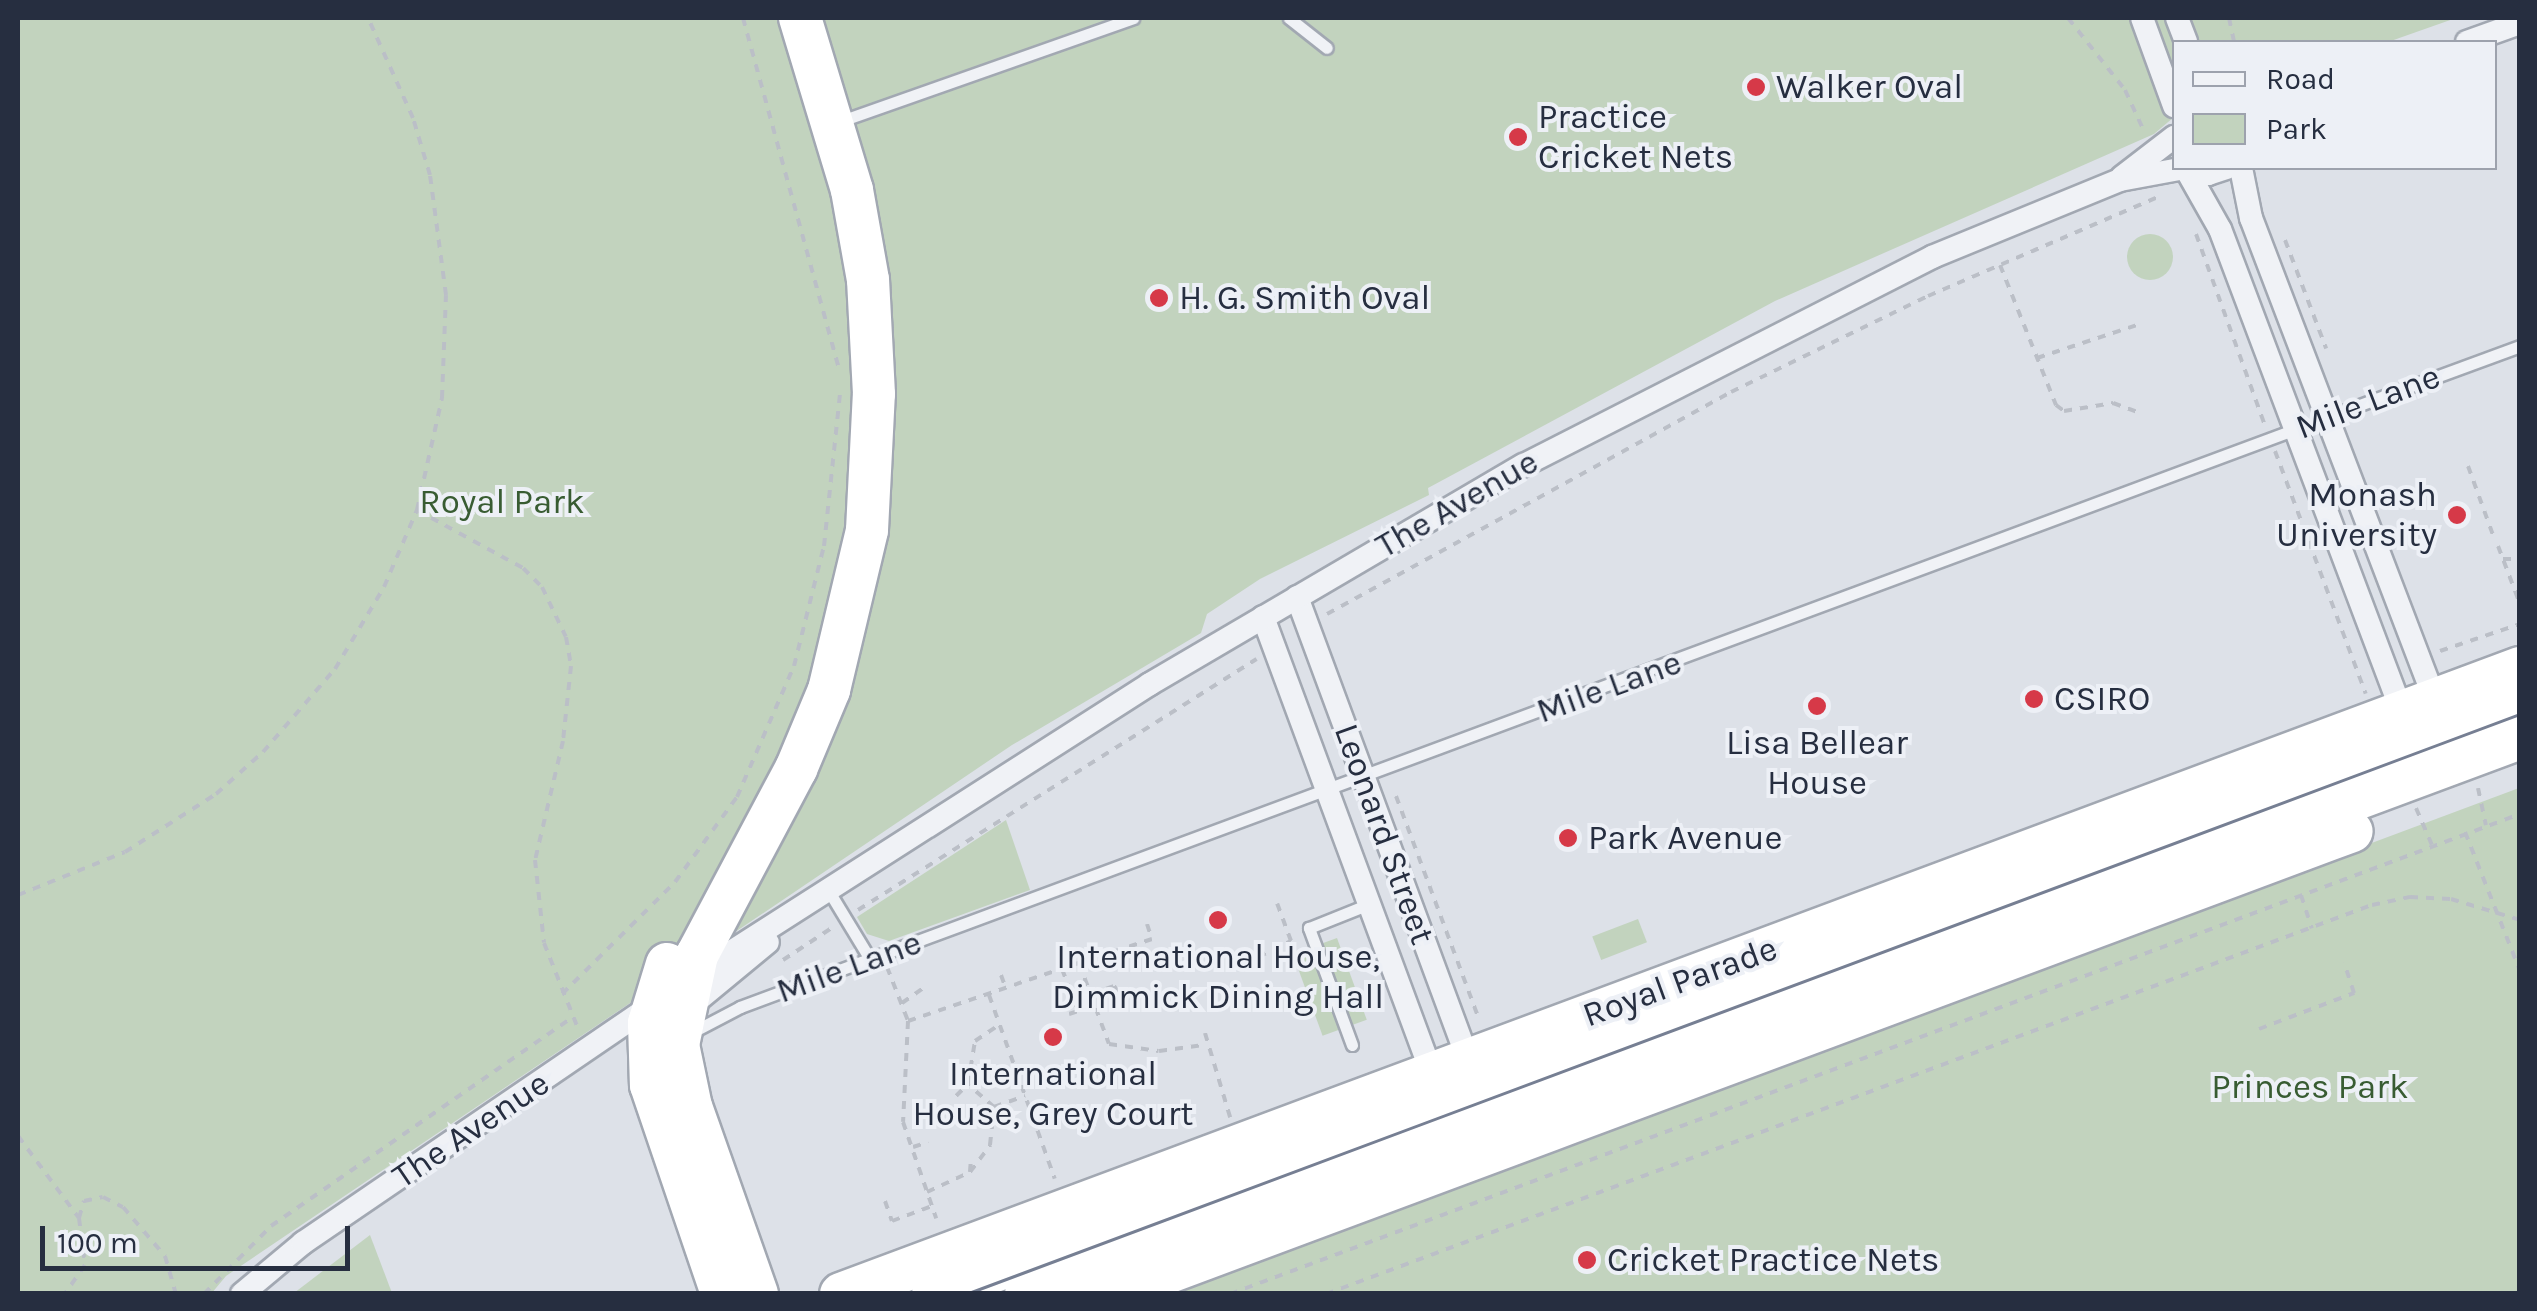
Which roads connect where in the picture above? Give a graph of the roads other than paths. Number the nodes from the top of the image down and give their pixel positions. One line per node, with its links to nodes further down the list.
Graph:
1 (800, 18): 9 (highway)
2 (1132, 18): 9 (lane)
3 (1289, 18): 7 (lane)
4 (2142, 18): 8 (street)
5 (2520, 23): 6 (street)
6 (2473, 40)
7 (1327, 48)
8 (2172, 100)
9 (834, 123): 33 (highway)
10 (2172, 139): 16 (street, The Avenue)
11 (2174, 170): 16 (street, The Avenue)
12 (2186, 170): 19 (street)
13 (2193, 170): 14 (street, The Avenue)
14 (2221, 170)
15 (2241, 170): 18 (street)
16 (2120, 180): 20 (street, The Avenue)
17 (2520, 346): 18 (lane, Mile Lane)
18 (2327, 417): 19 (street, Mile Lane); 22 (street)
19 (2296, 430): 23 (street); 31 (lane, Mile Lane)
20 (1296, 597): 21 (street, The Avenue); 24 (street, Leonard Street)
21 (1263, 617): 26 (street, Leonard Street); 34 (street, The Avenue)
22 (2412, 640): 23 (lane); 29 (street)
23 (2379, 652): 29 (street)
24 (1320, 660): 26 (street); 31 (street, Leonard Street)
25 (2520, 668): 29 (highway, Royal Parade)
26 (1284, 674): 32 (street, Leonard Street)
27 (2520, 702): 29 (highway, Royal Parade)
28 (2520, 738): 29 (highway, Royal Parade)
29 (2436, 760): 30 (highway, Royal Parade); 38 (highway, Royal Parade); 38 (highway, Royal Parade)
30 (2520, 768)
31 (1363, 778): 32 (lane, Mile Lane); 40 (street, Leonard Street)
32 (1326, 792): 35 (street, Leonard Street); 37 (lane, Mile Lane)
33 (742, 866): 36 (street); 39 (highway); 41 (highway)
34 (830, 893): 36 (street, The Avenue); 37 (lane); 41 (street, The Avenue)
35 (1369, 904): 42 (street, Leonard Street); 43 (lane)
36 (781, 920): 39 (street, The Avenue)
37 (876, 957): 41 (lane, Mile Lane)
38 (1836, 975): 47 (highway, Royal Parade); 47 (highway, Royal Parade)
39 (688, 979): 41 (highway)
40 (1448, 1008): 42 (street); 47 (street, Leonard Street)
41 (677, 1019): 44 (street, The Avenue); 45 (highway); 46 (highway)
42 (1412, 1021): 47 (street, Leonard Street)
43 (1352, 1044)
44 (585, 1052): 45 (street); 50 (street, The Avenue)
45 (648, 1056): 46 (highway); 51 (highway)
46 (687, 1094): 52 (highway)
47 (1455, 1109): 48 (highway, Royal Parade); 49 (highway, Royal Parade); 49 (highway, Royal Parade)
48 (1252, 1226): 49 (highway, Royal Parade); 55 (highway, Royal Parade)
49 (1029, 1258): 53 (highway, Royal Parade); 54 (highway, Royal Parade)
50 (242, 1294)
51 (722, 1294)
52 (757, 1294)
53 (841, 1294)
54 (933, 1294)
55 (1110, 1294)

